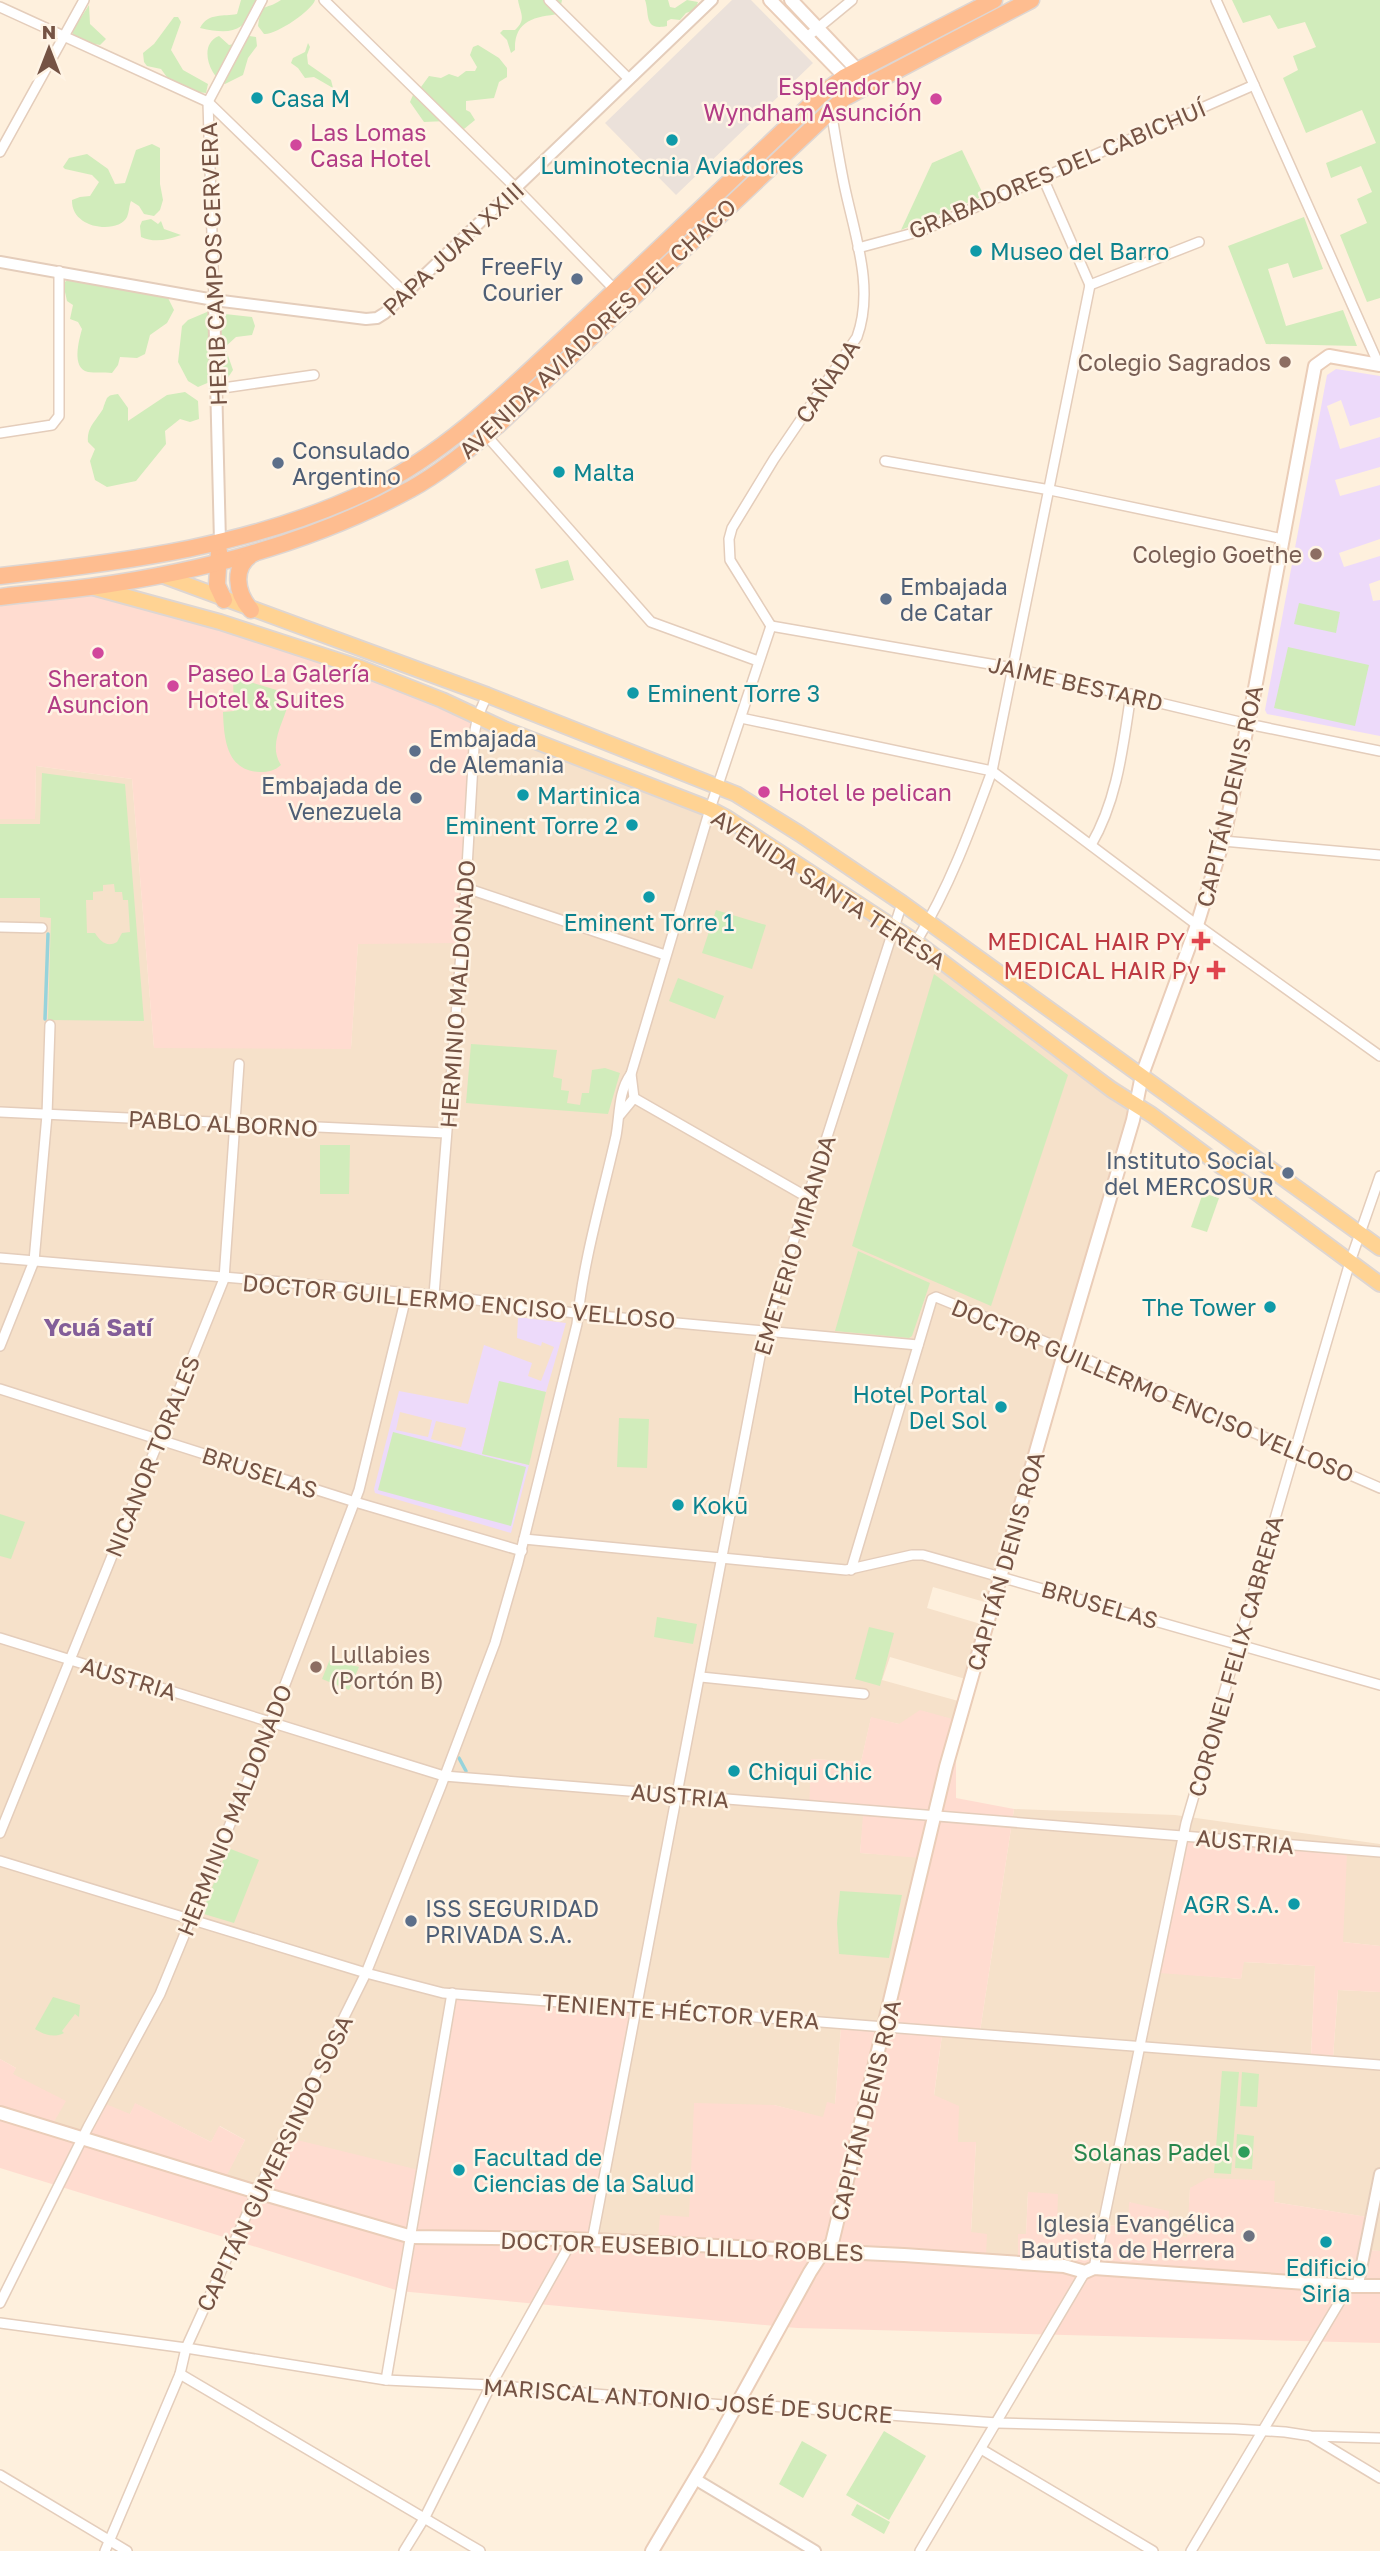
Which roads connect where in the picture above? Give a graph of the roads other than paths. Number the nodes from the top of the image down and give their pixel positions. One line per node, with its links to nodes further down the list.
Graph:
1 (84, 0): 14 (street)
2 (261, 0): 20 (street, HERIB CAMPOS CERVERA)
3 (324, 0): 24 (street)
4 (549, 0): 17 (street)
5 (712, 0): 17 (street, PAPA JUAN XXIII)
6 (770, 0): 15 (main road)
7 (791, 0): 13 (main road)
8 (852, 0): 13 (street)
9 (994, 0): 16 (highway, AVENIDA AVIADORES DEL CHACO)
10 (1031, 0): 19 (highway, AVENIDA AVIADORES DEL CHACO)
11 (1216, 0): 18 (street)
12 (0, 7): 14 (street)
13 (819, 27): 15 (street); 16 (main road)
14 (65, 37): 20 (street); 22 (street)
15 (807, 37): 16 (main road)
16 (852, 74): 19 (main road); 30 (highway, AVENIDA AVIADORES DEL CHACO)
17 (629, 79): 24 (street, PAPA JUAN XXIII)
18 (1254, 85): 23 (street, GRABADORES DEL CABICHUÍ); 34 (street)
19 (863, 87): 21 (highway, AVENIDA AVIADORES DEL CHACO)
20 (208, 102): 31 (street); 32 (street, HERIB CAMPOS CERVERA)
21 (831, 110): 26 (street, CAÑADA); 33 (highway, AVENIDA AVIADORES DEL CHACO)
22 (0, 152)
23 (1043, 178): 26 (street, GRABADORES DEL CABICHUÍ); 29 (street)
24 (517, 189): 30 (street); 31 (street, PAPA JUAN XXIII)
25 (1199, 242): 29 (street)
26 (858, 248): 52 (street, CAÑADA)
27 (0, 262): 28 (street, PAPA JUAN XXIII)
28 (58, 271): 32 (street, PAPA JUAN XXIII); 37 (street)
29 (1090, 285): 40 (street)
30 (615, 290): 33 (street); 42 (highway, AVENIDA AVIADORES DEL CHACO)
31 (406, 293): 32 (street, PAPA JUAN XXIII)
32 (215, 300): 36 (street, HERIB CAMPOS CERVERA)
33 (628, 303): 38 (highway, AVENIDA AVIADORES DEL CHACO)
34 (1380, 365): 41 (main road, CAPITÁN DENIS ROA)
35 (314, 375): 36 (street)
36 (216, 389): 42 (street, HERIB CAMPOS CERVERA)
37 (0, 433)
38 (486, 435): 43 (highway, AVENIDA AVIADORES DEL CHACO); 53 (street)
39 (885, 461): 40 (street)
40 (1050, 490): 41 (street); 54 (street)
41 (1283, 538): 59 (main road, CAPITÁN DENIS ROA)
42 (219, 542): 44 (highway); 45 (highway, AVENIDA AVIADORES DEL CHACO)
43 (262, 549): 44 (highway, AVENIDA AVIADORES DEL CHACO); 51 (highway)
44 (218, 561): 46 (highway, AVENIDA AVIADORES DEL CHACO); 50 (highway)
45 (110, 564): 46 (highway); 47 (highway, AVENIDA AVIADORES DEL CHACO)
46 (161, 575): 48 (highway, AVENIDA AVIADORES DEL CHACO); 50 (main road, AVENIDA SANTA TERESA)
47 (0, 576)
48 (89, 587): 49 (highway, AVENIDA AVIADORES DEL CHACO); 57 (main road, AVENIDA SANTA TERESA)
49 (0, 597)
50 (224, 600): 51 (main road, AVENIDA SANTA TERESA)
51 (251, 610): 56 (main road, AVENIDA SANTA TERESA)
52 (771, 626): 53 (street, CAPITÁN GUMERSINDO SOSA); 54 (street, JAIME BESTARD)
53 (758, 662): 58 (street, CAPITÁN GUMERSINDO SOSA)
54 (1013, 668): 55 (street, JAIME BESTARD); 61 (street)
55 (1131, 694): 59 (street, JAIME BESTARD); 65 (street)
56 (487, 695): 57 (street, HERMINIO MALDONADO); 62 (main road, AVENIDA SANTA TERESA)
57 (478, 716): 63 (main road, AVENIDA SANTA TERESA); 67 (street, HERMINIO MALDONADO)
58 (741, 718): 61 (street); 62 (street, CAPITÁN GUMERSINDO SOSA)
59 (1248, 724): 60 (street, JAIME BESTARD); 64 (main road, CAPITÁN DENIS ROA)
60 (1380, 751)
61 (992, 771): 65 (street); 69 (street)
62 (719, 786): 63 (street, CAPITÁN GUMERSINDO SOSA); 68 (main road, AVENIDA SANTA TERESA)
63 (710, 809): 73 (main road, AVENIDA SANTA TERESA); 75 (street, CAPITÁN GUMERSINDO SOSA)
64 (1223, 841): 66 (street); 70 (main road, CAPITÁN DENIS ROA)
65 (1091, 845): 70 (street)
66 (1380, 855)
67 (466, 888): 75 (street); 87 (street, HERMINIO MALDONADO)
68 (902, 903): 69 (main road, AVENIDA SANTA TERESA); 73 (street, EMETERIO MIRANDA)
69 (928, 921): 74 (street); 80 (main road, AVENIDA SANTA TERESA)
70 (1197, 925): 77 (street); 80 (main road, CAPITÁN DENIS ROA)
71 (0, 927): 72 (street)
72 (42, 928)
73 (892, 928): 74 (main road, AVENIDA SANTA TERESA); 89 (street, EMETERIO MIRANDA)
74 (916, 942): 82 (main road, AVENIDA SANTA TERESA)
75 (665, 956): 79 (street, CAPITÁN GUMERSINDO SOSA)
76 (50, 1025): 84 (street)
77 (1380, 1056)
78 (239, 1064): 86 (street, NICANOR TORALES)
79 (631, 1074): 81 (street); 85 (street, CAPITÁN GUMERSINDO SOSA)
80 (1142, 1075): 82 (main road, CAPITÁN DENIS ROA); 90 (main road, AVENIDA SANTA TERESA)
81 (634, 1098): 85 (street); 89 (street)
82 (1137, 1106): 94 (main road, AVENIDA SANTA TERESA); 103 (main road, CAPITÁN DENIS ROA)
83 (0, 1112): 84 (street, PABLO ALBORNO)
84 (47, 1115): 86 (street, PABLO ALBORNO); 93 (street)
85 (620, 1115): 99 (street, CAPITÁN GUMERSINDO SOSA)
86 (235, 1123): 87 (street, PABLO ALBORNO); 95 (street, NICANOR TORALES)
87 (446, 1133): 98 (street, HERMINIO MALDONADO)
88 (1380, 1176): 90 (street, CORONEL FELIX CABRERA)
89 (807, 1197): 100 (street, EMETERIO MIRANDA)
90 (1359, 1233): 91 (main road, AVENIDA SANTA TERESA); 94 (street, CORONEL FELIX CABRERA)
91 (1380, 1248)
92 (0, 1258): 93 (street, DOCTOR GUILLERMO ENCISO VELLOSO)
93 (34, 1261): 95 (street, DOCTOR GUILLERMO ENCISO VELLOSO); 102 (street)
94 (1350, 1262): 96 (main road, AVENIDA SANTA TERESA); 106 (street, CORONEL FELIX CABRERA)
95 (224, 1279): 97 (street, DOCTOR GUILLERMO ENCISO VELLOSO); 105 (street, NICANOR TORALES)
96 (1380, 1283)
97 (407, 1293): 98 (street, DOCTOR GUILLERMO ENCISO VELLOSO); 108 (street, HERMINIO MALDONADO)
98 (434, 1295): 99 (street, DOCTOR GUILLERMO ENCISO VELLOSO)
99 (578, 1313): 100 (street, DOCTOR GUILLERMO ENCISO VELLOSO); 109 (street, CAPITÁN GUMERSINDO SOSA)
100 (765, 1330): 101 (street, DOCTOR GUILLERMO ENCISO VELLOSO); 111 (street, EMETERIO MIRANDA)
101 (918, 1345): 103 (street, DOCTOR GUILLERMO ENCISO VELLOSO); 112 (street, DOCTOR GUILLERMO ENCISO VELLOSO)
102 (0, 1346)
103 (1065, 1350): 106 (street, DOCTOR GUILLERMO ENCISO VELLOSO); 113 (main road, CAPITÁN DENIS ROA)
104 (0, 1389): 105 (street, BRUSELAS)
105 (159, 1439): 108 (street, BRUSELAS); 116 (street, NICANOR TORALES)
106 (1296, 1449): 107 (street, DOCTOR GUILLERMO ENCISO VELLOSO); 115 (street, CORONEL FELIX CABRERA)
107 (1380, 1488)
108 (355, 1502): 110 (street, BRUSELAS); 120 (street, HERMINIO MALDONADO)
109 (524, 1539): 110 (street, CAPITÁN GUMERSINDO SOSA); 111 (street, BRUSELAS)
110 (522, 1551): 121 (street, CAPITÁN GUMERSINDO SOSA)
111 (723, 1557): 112 (street, BRUSELAS); 117 (street, EMETERIO MIRANDA)
112 (851, 1570): 113 (street, BRUSELAS)
113 (1000, 1576): 115 (street, BRUSELAS); 123 (main road, CAPITÁN DENIS ROA)
114 (0, 1638): 116 (street, AUSTRIA)
115 (1239, 1643): 118 (street, BRUSELAS); 125 (street, CORONEL FELIX CABRERA)
116 (70, 1660): 120 (street, AUSTRIA); 124 (street, NICANOR TORALES)
117 (701, 1678): 119 (street); 122 (street, EMETERIO MIRANDA)
118 (1380, 1685)
119 (864, 1694)
120 (270, 1722): 121 (street, AUSTRIA); 128 (street, HERMINIO MALDONADO)
121 (444, 1776): 122 (street, AUSTRIA); 129 (street, CAPITÁN GUMERSINDO SOSA)
122 (677, 1795): 123 (street, AUSTRIA); 131 (street, EMETERIO MIRANDA)
123 (935, 1815): 125 (street, AUSTRIA); 132 (main road, CAPITÁN DENIS ROA)
124 (0, 1833)
125 (1184, 1836): 126 (street, AUSTRIA); 133 (street, CORONEL FELIX CABRERA)
126 (1380, 1852)
127 (0, 1861): 128 (street, TENIENTE HÉCTOR VERA)
128 (189, 1920): 129 (street, TENIENTE HÉCTOR VERA); 136 (street, HERMINIO MALDONADO)
129 (366, 1973): 130 (street, TENIENTE HÉCTOR VERA); 138 (street, CAPITÁN GUMERSINDO SOSA)
130 (452, 1993): 131 (street, TENIENTE HÉCTOR VERA); 139 (street)
131 (637, 2008): 132 (street, TENIENTE HÉCTOR VERA); 141 (street, EMETERIO MIRANDA)
132 (886, 2026): 133 (street, TENIENTE HÉCTOR VERA); 142 (main road, CAPITÁN DENIS ROA)
133 (1140, 2047): 134 (street, TENIENTE HÉCTOR VERA); 143 (street, CORONEL FELIX CABRERA)
134 (1380, 2065)
135 (0, 2113): 136 (main road, DOCTOR EUSEBIO LILLO ROBLES)
136 (83, 2137): 138 (main road, DOCTOR EUSEBIO LILLO ROBLES); 146 (street, HERMINIO MALDONADO)
137 (1380, 2174): 144 (street)
138 (257, 2192): 139 (main road, DOCTOR EUSEBIO LILLO ROBLES); 148 (street, CAPITÁN GUMERSINDO SOSA)
139 (412, 2236): 140 (main road, DOCTOR EUSEBIO LILLO ROBLES); 150 (street)
140 (573, 2239): 141 (main road, DOCTOR EUSEBIO LILLO ROBLES); 151 (street)
141 (592, 2241): 142 (main road, DOCTOR EUSEBIO LILLO ROBLES)
142 (825, 2251): 143 (main road, DOCTOR EUSEBIO LILLO ROBLES); 152 (main road, CAPITÁN DENIS ROA)
143 (1090, 2270): 144 (main road, DOCTOR EUSEBIO LILLO ROBLES); 153 (street, CORONEL FELIX CABRERA)
144 (1354, 2285): 145 (main road, DOCTOR EUSEBIO LILLO ROBLES); 154 (street)
145 (1380, 2286)
146 (0, 2303)
147 (0, 2323): 148 (street, MARISCAL ANTONIO JOSÉ DE SUCRE)
148 (186, 2348): 149 (street, CAPITÁN GUMERSINDO SOSA); 150 (street, MARISCAL ANTONIO JOSÉ DE SUCRE)
149 (180, 2374): 161 (street); 162 (street, CAPITÁN GUMERSINDO SOSA)
150 (386, 2380): 151 (street, MARISCAL ANTONIO JOSÉ DE SUCRE)
151 (491, 2385): 152 (street, MARISCAL ANTONIO JOSÉ DE SUCRE); 161 (street)
152 (736, 2406): 153 (street, MARISCAL ANTONIO JOSÉ DE SUCRE); 160 (main road, CAPITÁN DENIS ROA)
153 (997, 2423): 154 (street, MARISCAL ANTONIO JOSÉ DE SUCRE); 157 (street, CORONEL FELIX CABRERA)
154 (1262, 2432): 155 (street, MARISCAL ANTONIO JOSÉ DE SUCRE); 171 (street)
155 (1311, 2436): 156 (street, MARISCAL ANTONIO JOSÉ DE SUCRE); 159 (street)
156 (1380, 2438)
157 (981, 2449): 169 (street, CORONEL FELIX CABRERA); 170 (street)
158 (0, 2475): 162 (street)
159 (1380, 2478)
160 (695, 2479): 167 (main road, CAPITÁN DENIS ROA); 168 (street)
161 (425, 2517): 165 (street); 166 (street)
162 (110, 2541): 163 (street, CAPITÁN GUMERSINDO SOSA); 164 (street)
163 (106, 2551)
164 (127, 2551)
165 (404, 2551)
166 (480, 2551)
167 (652, 2551)
168 (815, 2551)
169 (920, 2551)
170 (1153, 2551)
171 (1191, 2551)

